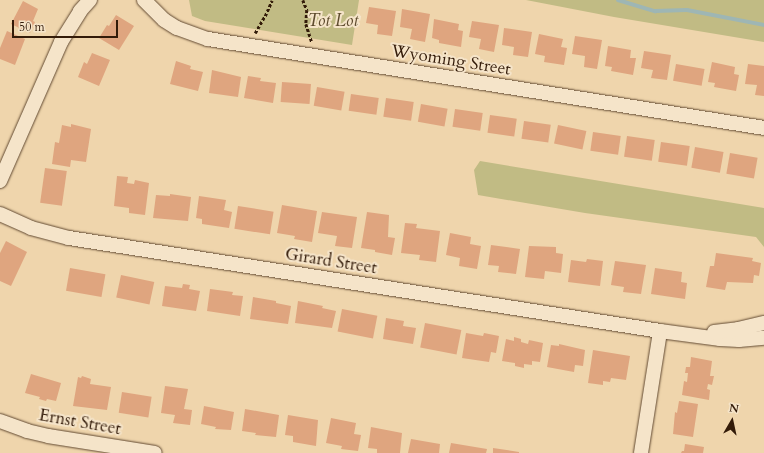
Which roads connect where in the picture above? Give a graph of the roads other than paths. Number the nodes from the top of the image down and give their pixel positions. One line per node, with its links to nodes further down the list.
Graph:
1 (90, 0): 4 (street)
2 (144, 0): 3 (street, Wyoming Street)
3 (764, 128)
4 (0, 181)
5 (0, 214): 7 (street, Girard Street)
6 (764, 323): 7 (street, Girard Street)
7 (660, 331): 8 (street, Girard Street); 11 (street)
8 (764, 338)
9 (0, 421): 10 (street, Ernst Street)
10 (155, 453)
11 (641, 453)

